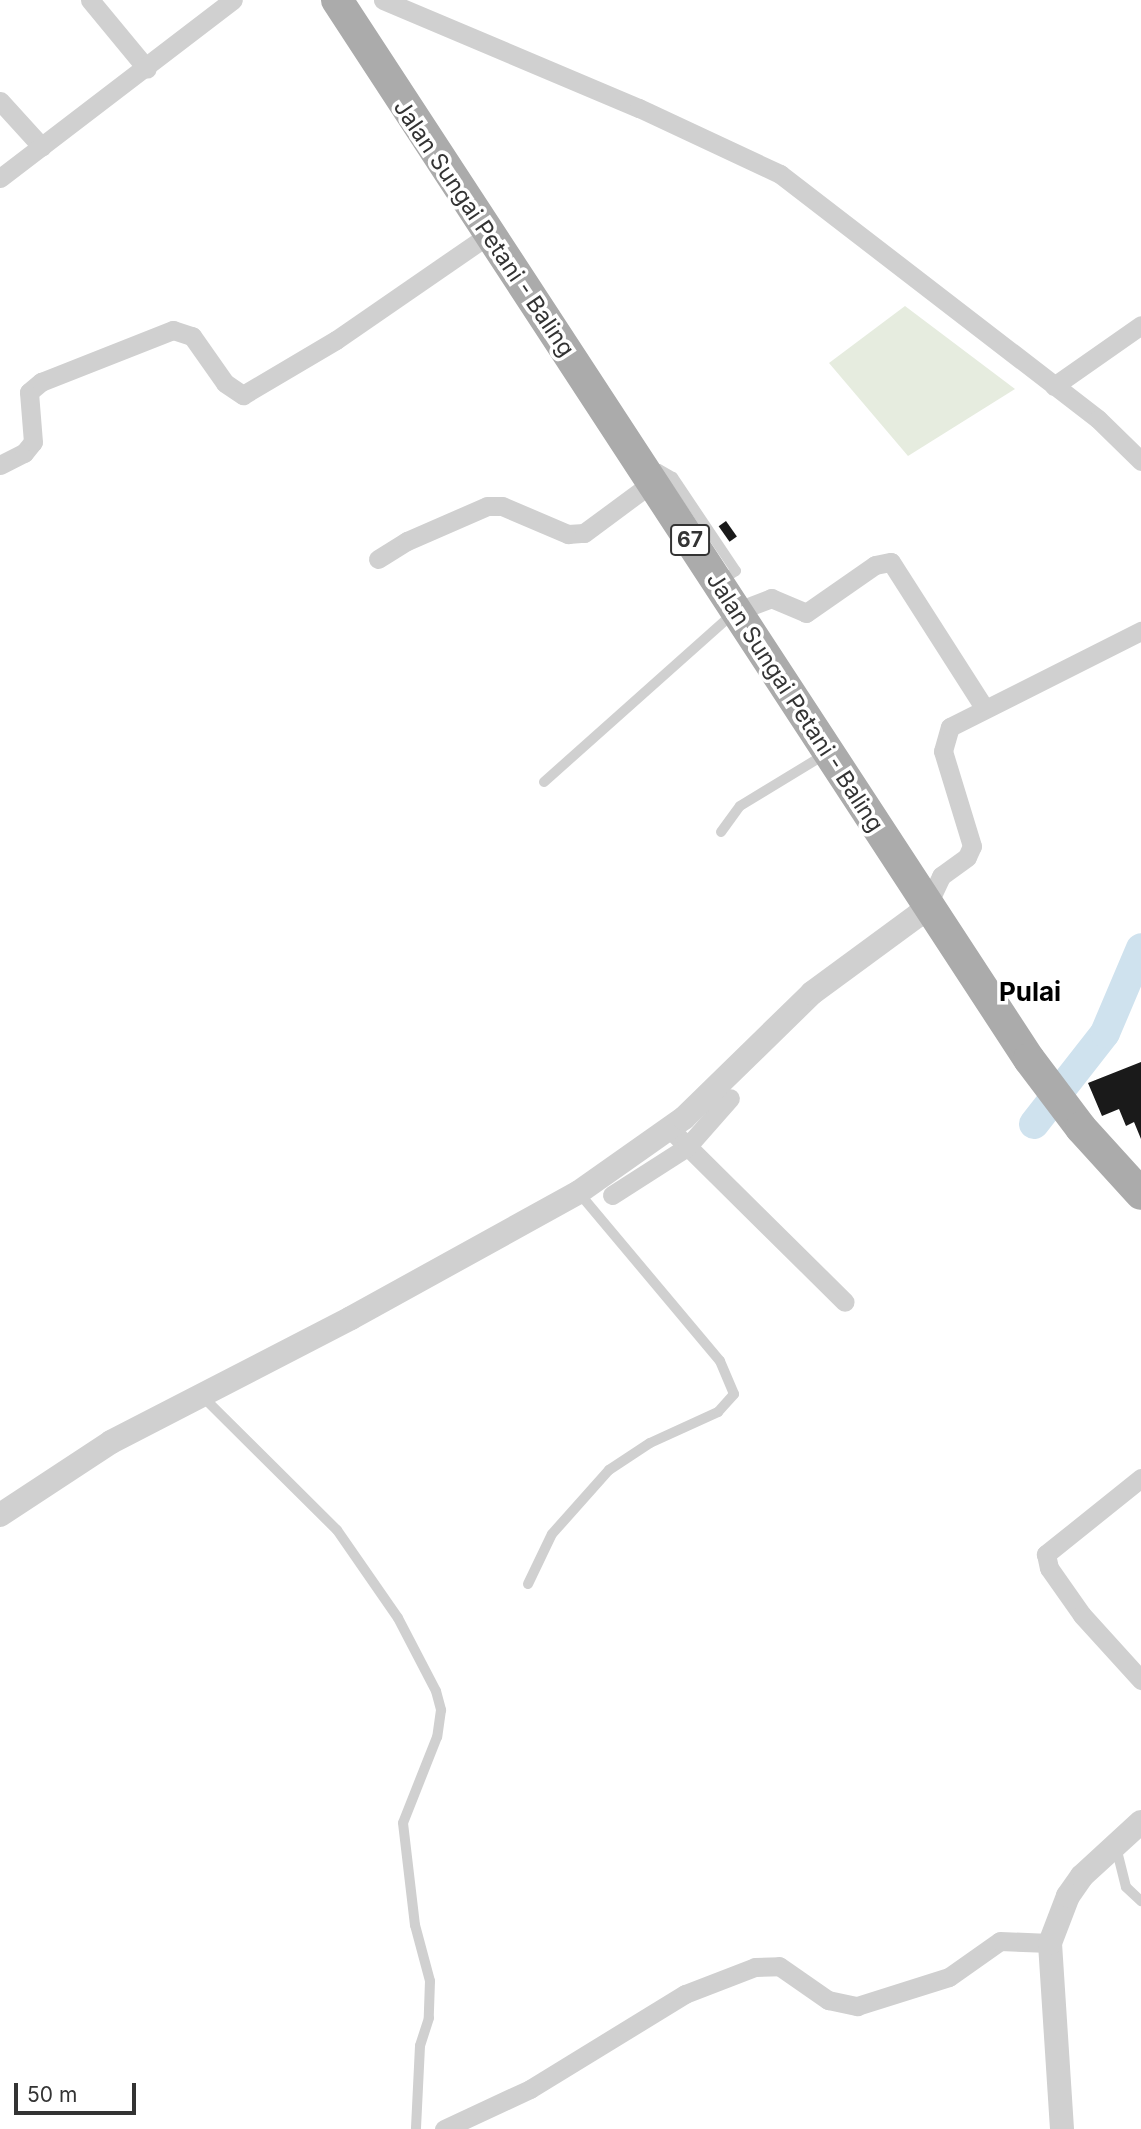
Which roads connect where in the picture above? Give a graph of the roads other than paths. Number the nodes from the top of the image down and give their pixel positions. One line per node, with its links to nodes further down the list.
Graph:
1 (90, 0): 5 (street)
2 (233, 0): 5 (street)
3 (383, 0): 11 (street)
4 (339, 7): 9 (main road, Jalan Sungai Petani - Baling / 67)
5 (147, 69): 7 (street)
6 (0, 101): 7 (street)
7 (41, 148): 8 (street)
8 (0, 178)
9 (488, 234): 13 (street); 14 (main road, Jalan Sungai Petani - Baling / 67)
10 (1141, 325): 11 (street)
11 (1054, 386): 12 (street)
12 (1141, 461)
13 (0, 465)
14 (650, 477): 15 (street); 16 (main road, Jalan Sungai Petani - Baling / 67)
15 (377, 559)
16 (735, 612): 18 (street); 19 (main road, Jalan Sungai Petani - Baling / 67); 20 (lane)
17 (1141, 631): 18 (street)
18 (985, 709): 22 (street)
19 (828, 753): 21 (lane); 22 (main road, Jalan Sungai Petani - Baling / 67)
20 (544, 782)
21 (721, 832)
22 (929, 902): 24 (street); 27 (main road, Jalan Sungai Petani - Baling / 67)
23 (730, 1098): 25 (street)
24 (669, 1128): 25 (street); 26 (street)
25 (687, 1147): 28 (street); 29 (street)
26 (579, 1192): 30 (street); 33 (lane)
27 (1141, 1194)
28 (612, 1195)
29 (845, 1302)
30 (201, 1396): 32 (street); 38 (lane)
31 (1141, 1478): 34 (street)
32 (0, 1515)
33 (528, 1584)
34 (1141, 1680)
35 (1133, 1834): 36 (lane); 37 (street)
36 (1141, 1901)
37 (1050, 1943): 39 (street); 40 (street)
38 (416, 2129)
39 (444, 2129)
40 (1062, 2129)

